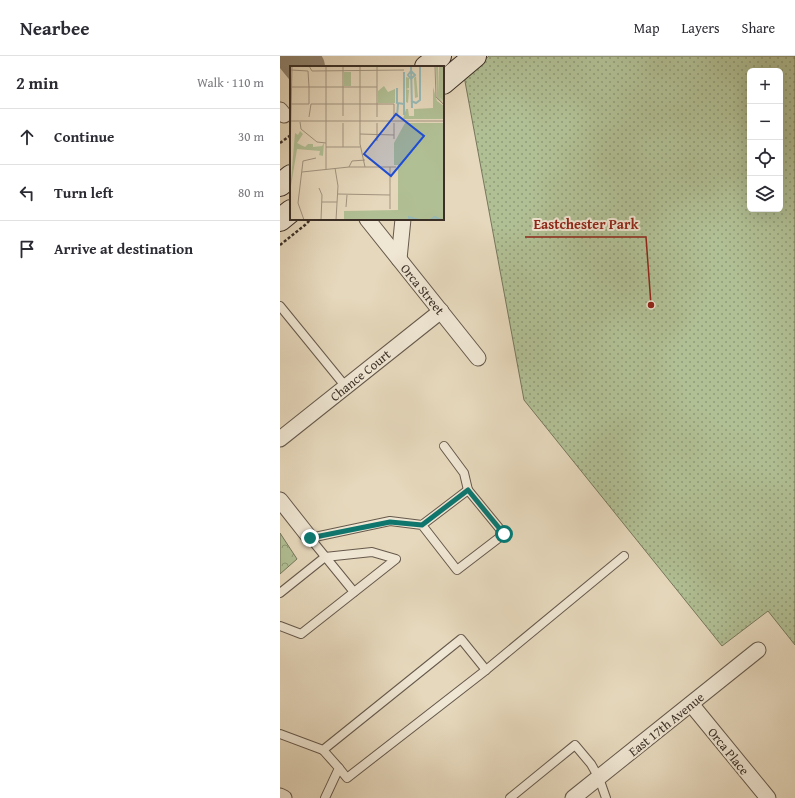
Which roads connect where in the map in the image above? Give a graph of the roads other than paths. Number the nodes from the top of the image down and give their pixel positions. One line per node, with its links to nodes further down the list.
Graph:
1 (440, 56): 3 (main road)
2 (475, 56): 4 (main road)
3 (427, 66)
4 (444, 82)
5 (290, 177): 6 (main road)
6 (280, 185)
7 (290, 212): 8 (main road)
8 (280, 220)
9 (368, 220): 11 (street, Orca Street)
10 (403, 220): 11 (street)
11 (399, 259): 13 (street, Orca Street)
12 (280, 306): 15 (lane)
13 (440, 311): 14 (street, Orca Street); 15 (street, Chance Court)
14 (478, 358)
15 (346, 387): 16 (street, Chance Court)
16 (280, 439)
17 (444, 446): 18 (lane)
18 (468, 490): 20 (lane); 20 (lane)
19 (280, 500): 21 (street)
20 (422, 525): 21 (lane)
21 (310, 538): 23 (lane)
22 (624, 556): 28 (lane)
23 (325, 557): 24 (lane); 24 (lane); 25 (lane)
24 (354, 592): 26 (lane)
25 (280, 593)
26 (280, 626)
27 (758, 650): 29 (street, East 17th Avenue)
28 (486, 670): 31 (lane); 32 (lane)
29 (691, 704): 33 (street, East 17th Avenue); 40 (street, Orca Place)
30 (280, 734): 31 (lane)
31 (323, 750): 32 (lane)
32 (339, 768): 36 (lane)
33 (599, 778): 37 (lane); 38 (street, East 17th Avenue); 39 (lane)
34 (280, 796): 35 (street)
35 (284, 798)
36 (325, 798)
37 (510, 798)
38 (573, 798)
39 (606, 798)
40 (768, 798)

